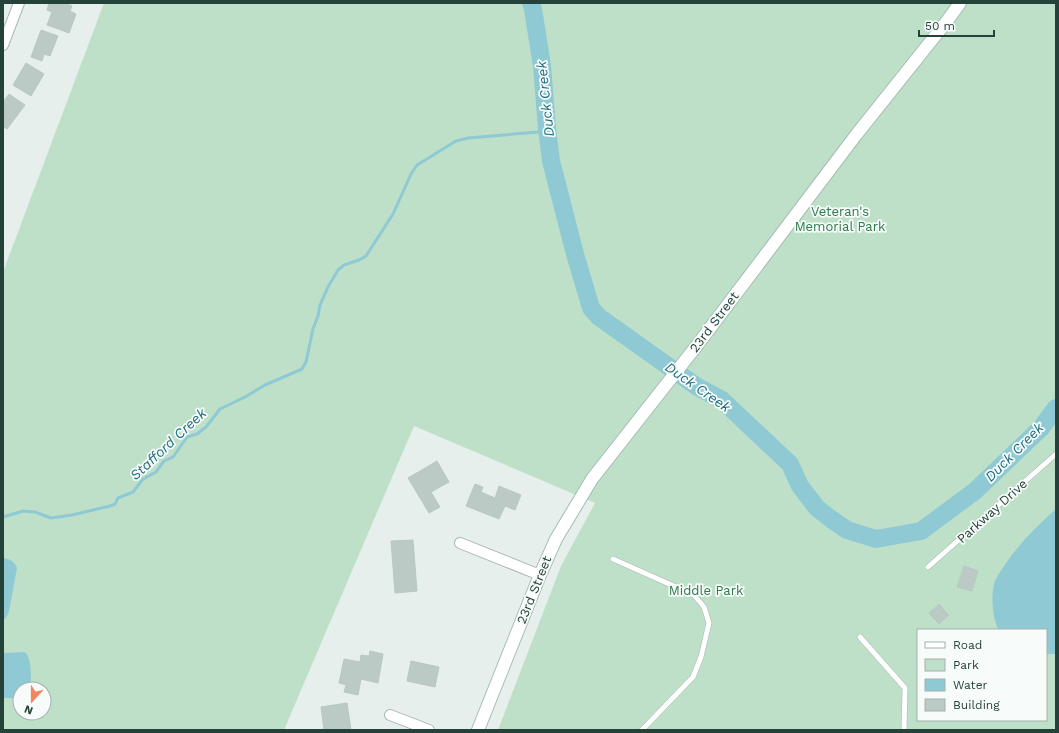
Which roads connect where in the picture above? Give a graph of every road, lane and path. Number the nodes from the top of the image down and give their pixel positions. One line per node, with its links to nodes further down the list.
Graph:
1 (19, 3): 3 (street)
2 (960, 3): 8 (street, 23rd Street)
3 (3, 45)
4 (1056, 454): 7 (lane, Parkway Drive)
5 (460, 543): 8 (street)
6 (613, 559): 13 (lane)
7 (928, 567)
8 (540, 575): 12 (street, 23rd Street)
9 (860, 637): 14 (lane)
10 (390, 714): 11 (street)
11 (430, 730)
12 (478, 730)
13 (642, 730)
14 (904, 730)

